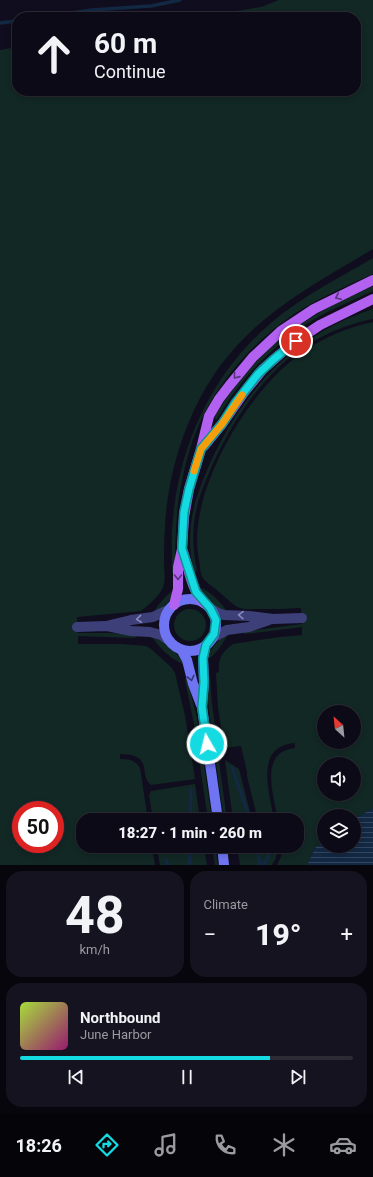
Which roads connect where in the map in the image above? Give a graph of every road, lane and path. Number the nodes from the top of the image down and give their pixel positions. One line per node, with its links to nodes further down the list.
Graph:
1 (373, 280): 3 (main road, one-way to 3)
2 (371, 301): 3 (main road)
3 (201, 449): 4 (main road)
4 (182, 549): 5 (main road); 6 (main road, one-way to 6)
5 (207, 606): 6 (main road); 8 (street, one-way to 5); 12 (main road)
6 (172, 607): 9 (street, one-way to 9); 11 (main road)
7 (302, 618): 8 (street)
8 (273, 619): 12 (street)
9 (107, 626): 10 (street); 11 (street)
10 (77, 627)
11 (170, 641): 13 (main road)
12 (209, 641): 13 (main road); 14 (main road)
13 (180, 649): 14 (main road, one-way to 14)
14 (202, 707): 15 (main road)
15 (217, 813)
16 (223, 853): 17 (main road)
17 (224, 865)

